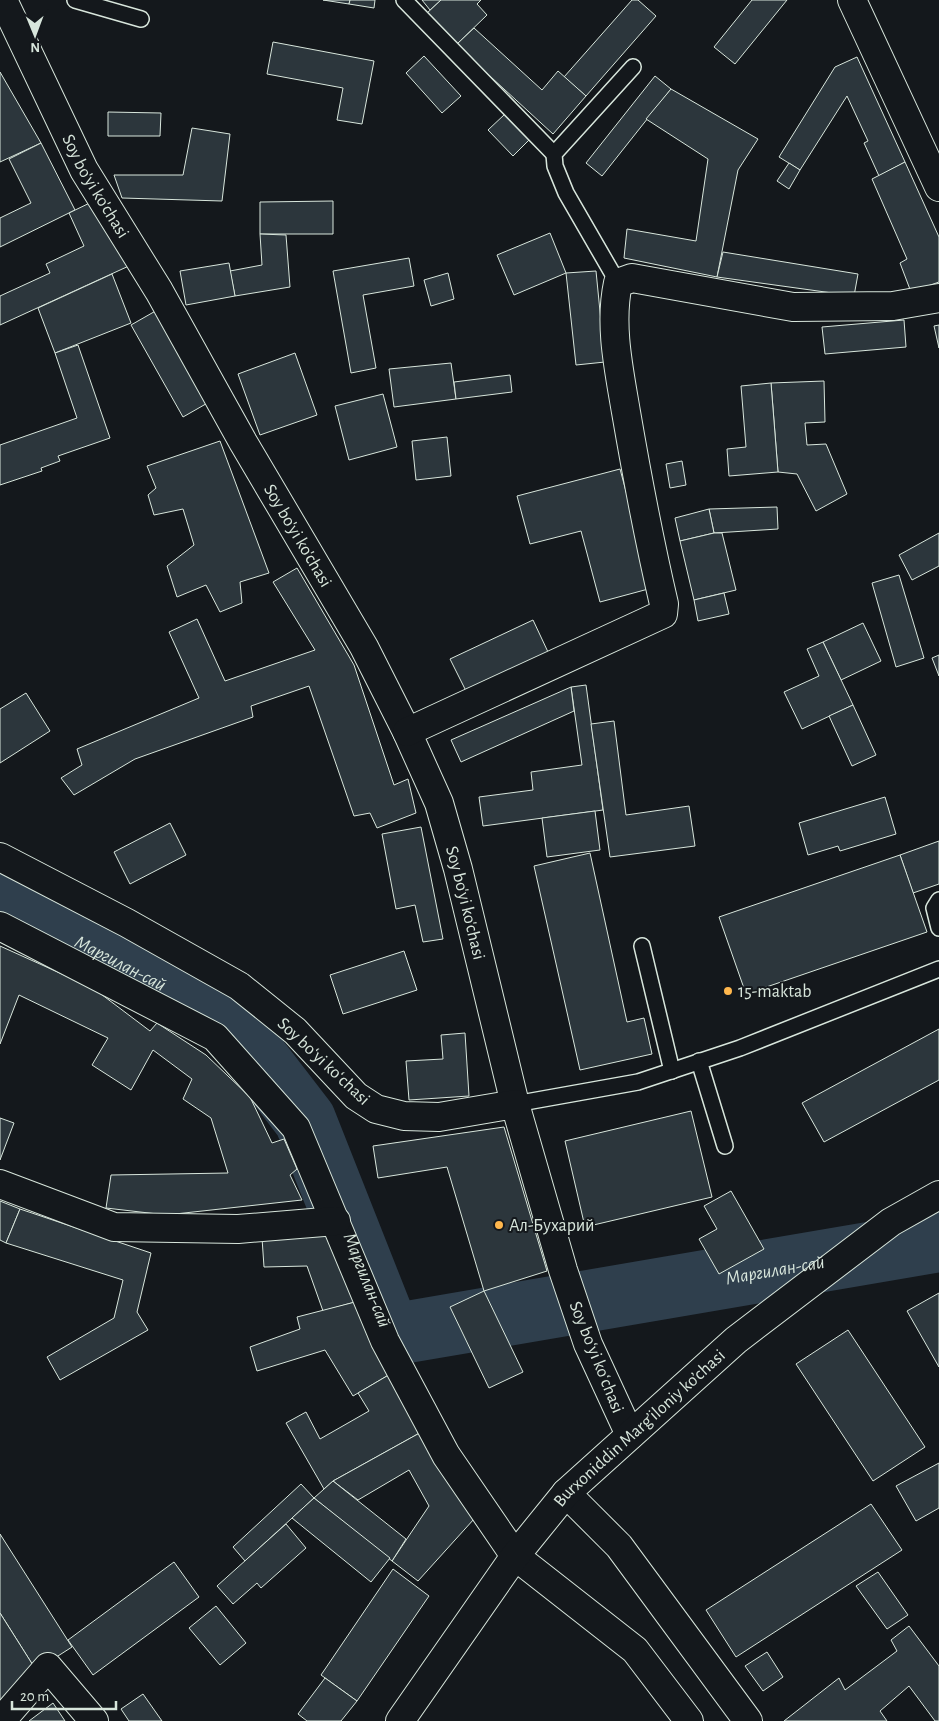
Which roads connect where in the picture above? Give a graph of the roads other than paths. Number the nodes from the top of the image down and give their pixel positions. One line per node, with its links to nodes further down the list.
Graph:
1 (3, 0): 11 (street, Soy bo'yi ko'chasi)
2 (75, 0): 5 (lane)
3 (404, 0): 7 (lane)
4 (852, 0): 8 (street)
5 (142, 19)
6 (632, 67): 7 (lane)
7 (554, 154): 9 (lane)
8 (939, 187)
9 (618, 283): 10 (street); 11 (street)
10 (939, 298)
11 (407, 732): 20 (street, Soy bo'yi ko'chasi)
12 (0, 857): 20 (street, Soy boʻyi koʻchasi)
13 (939, 900): 15 (lane)
14 (0, 926): 24 (street)
15 (939, 928)
16 (642, 946): 19 (lane)
17 (939, 969): 18 (lane)
18 (698, 1062): 19 (lane); 21 (lane)
19 (672, 1070): 20 (lane)
20 (515, 1104): 25 (street, Soy boʻyi koʻchasi)
21 (725, 1146)
22 (0, 1184): 24 (street)
23 (939, 1196): 25 (street, Burxoniddin Marg’iloniy ko’chasi)
24 (336, 1221): 27 (street)
25 (630, 1435): 26 (street, Burxoniddin Marg’iloniy ko’chasi)
26 (566, 1493): 27 (street, Burxoniddin Marg’iloniy ko’chasi); 32 (street)
27 (515, 1556): 30 (street, Burxoniddin Marg’iloniy ko’chasi); 31 (street)
28 (1, 1721): 29 (street)
29 (94, 1721)
30 (400, 1721)
31 (689, 1721)
32 (748, 1721)

